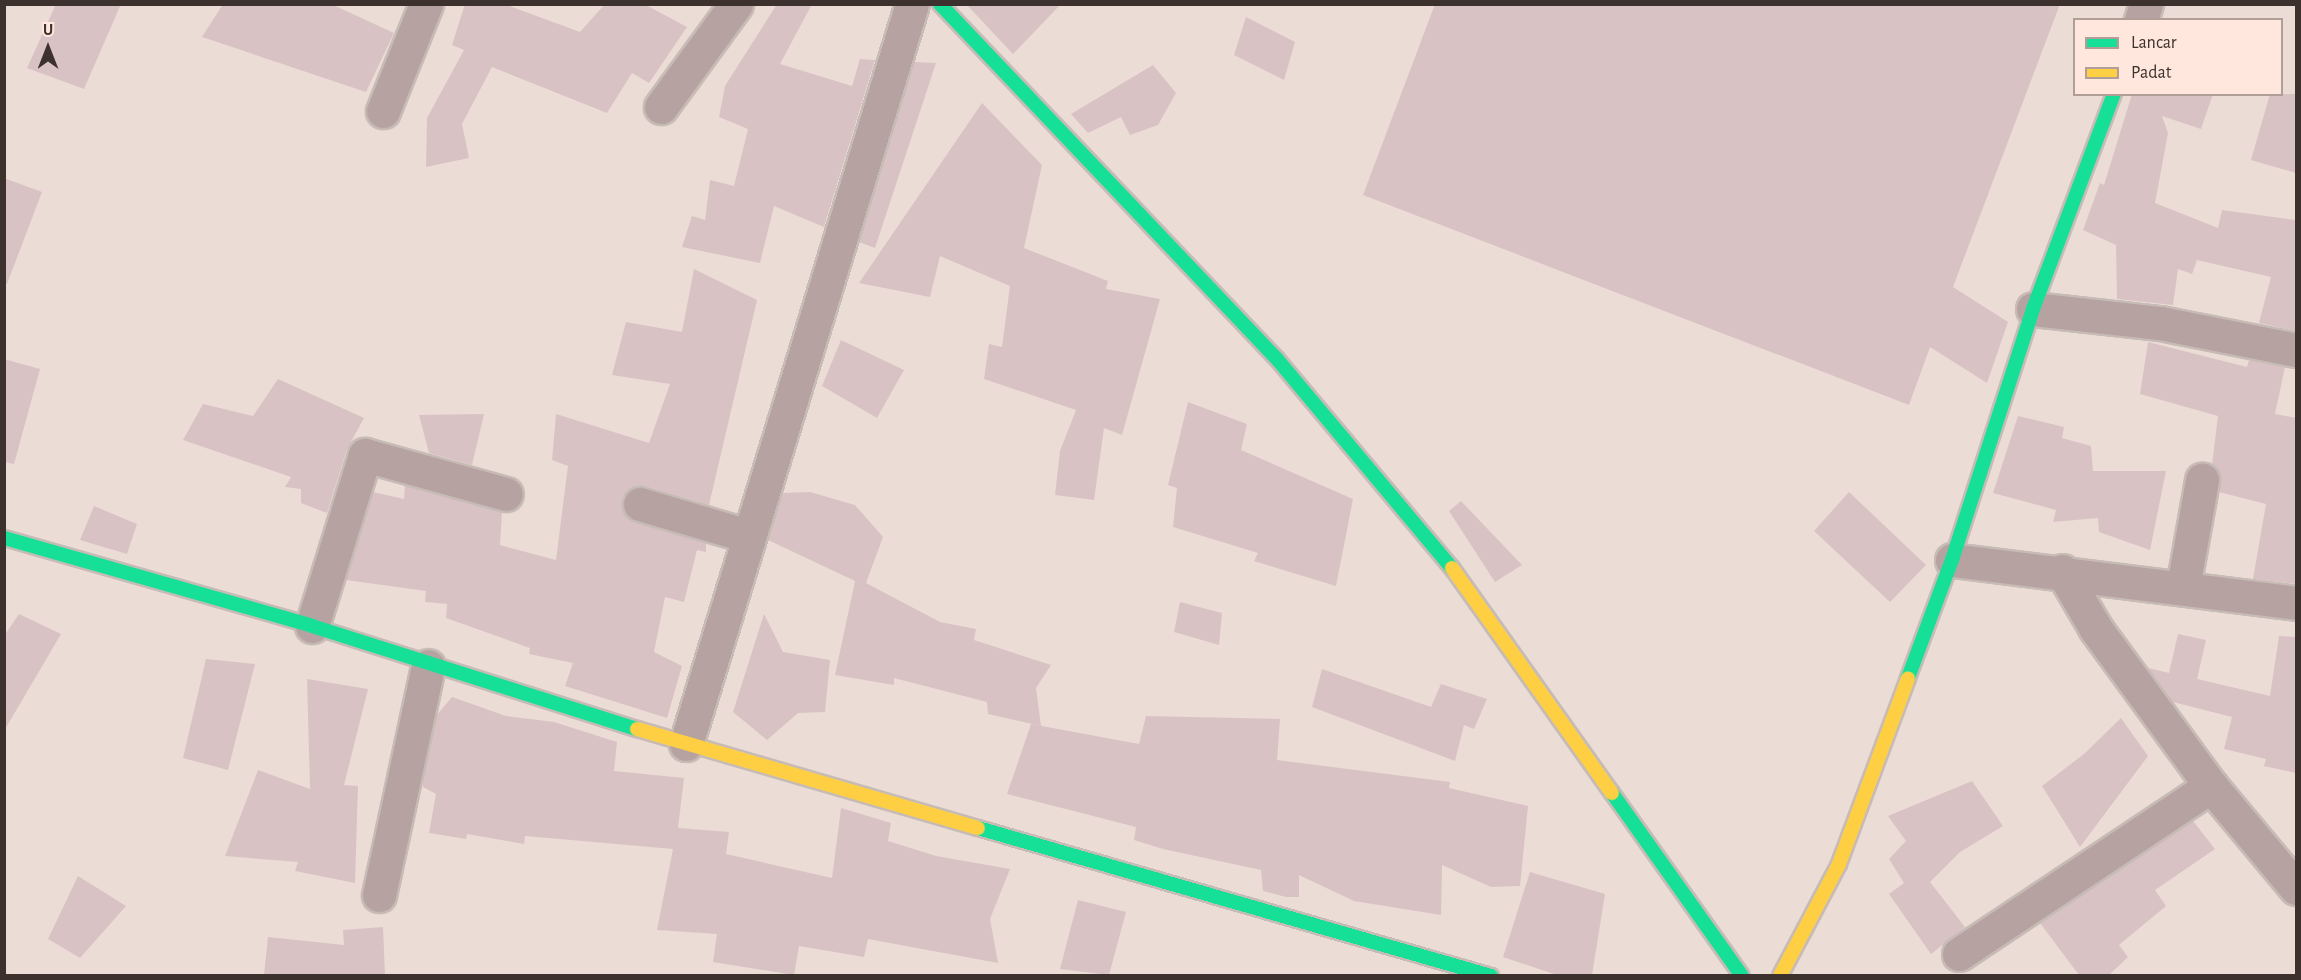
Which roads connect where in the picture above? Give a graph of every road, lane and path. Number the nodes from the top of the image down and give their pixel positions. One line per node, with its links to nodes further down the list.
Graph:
1 (426, 4): 7 (street)
2 (736, 4): 6 (street)
3 (912, 4): 13 (street)
4 (940, 4): 27 (street)
5 (2113, 96): 8 (street)
6 (661, 107)
7 (383, 111)
8 (2033, 309): 9 (street); 15 (street)
9 (2296, 350)
10 (2202, 480): 17 (street)
11 (506, 494): 19 (street)
12 (640, 504): 13 (street)
13 (748, 536): 21 (street)
14 (4, 538): 19 (street)
15 (1952, 561): 16 (street); 28 (street)
16 (2062, 571): 17 (street); 22 (street)
17 (2183, 587): 18 (street)
18 (2296, 603)
19 (312, 626): 20 (street)
20 (428, 666): 21 (street); 24 (street)
21 (686, 744): 26 (street)
22 (2211, 786): 23 (street); 25 (street)
23 (2296, 888)
24 (379, 895)
25 (1959, 954)
26 (1491, 975)
27 (1742, 975)
28 (1780, 975)

